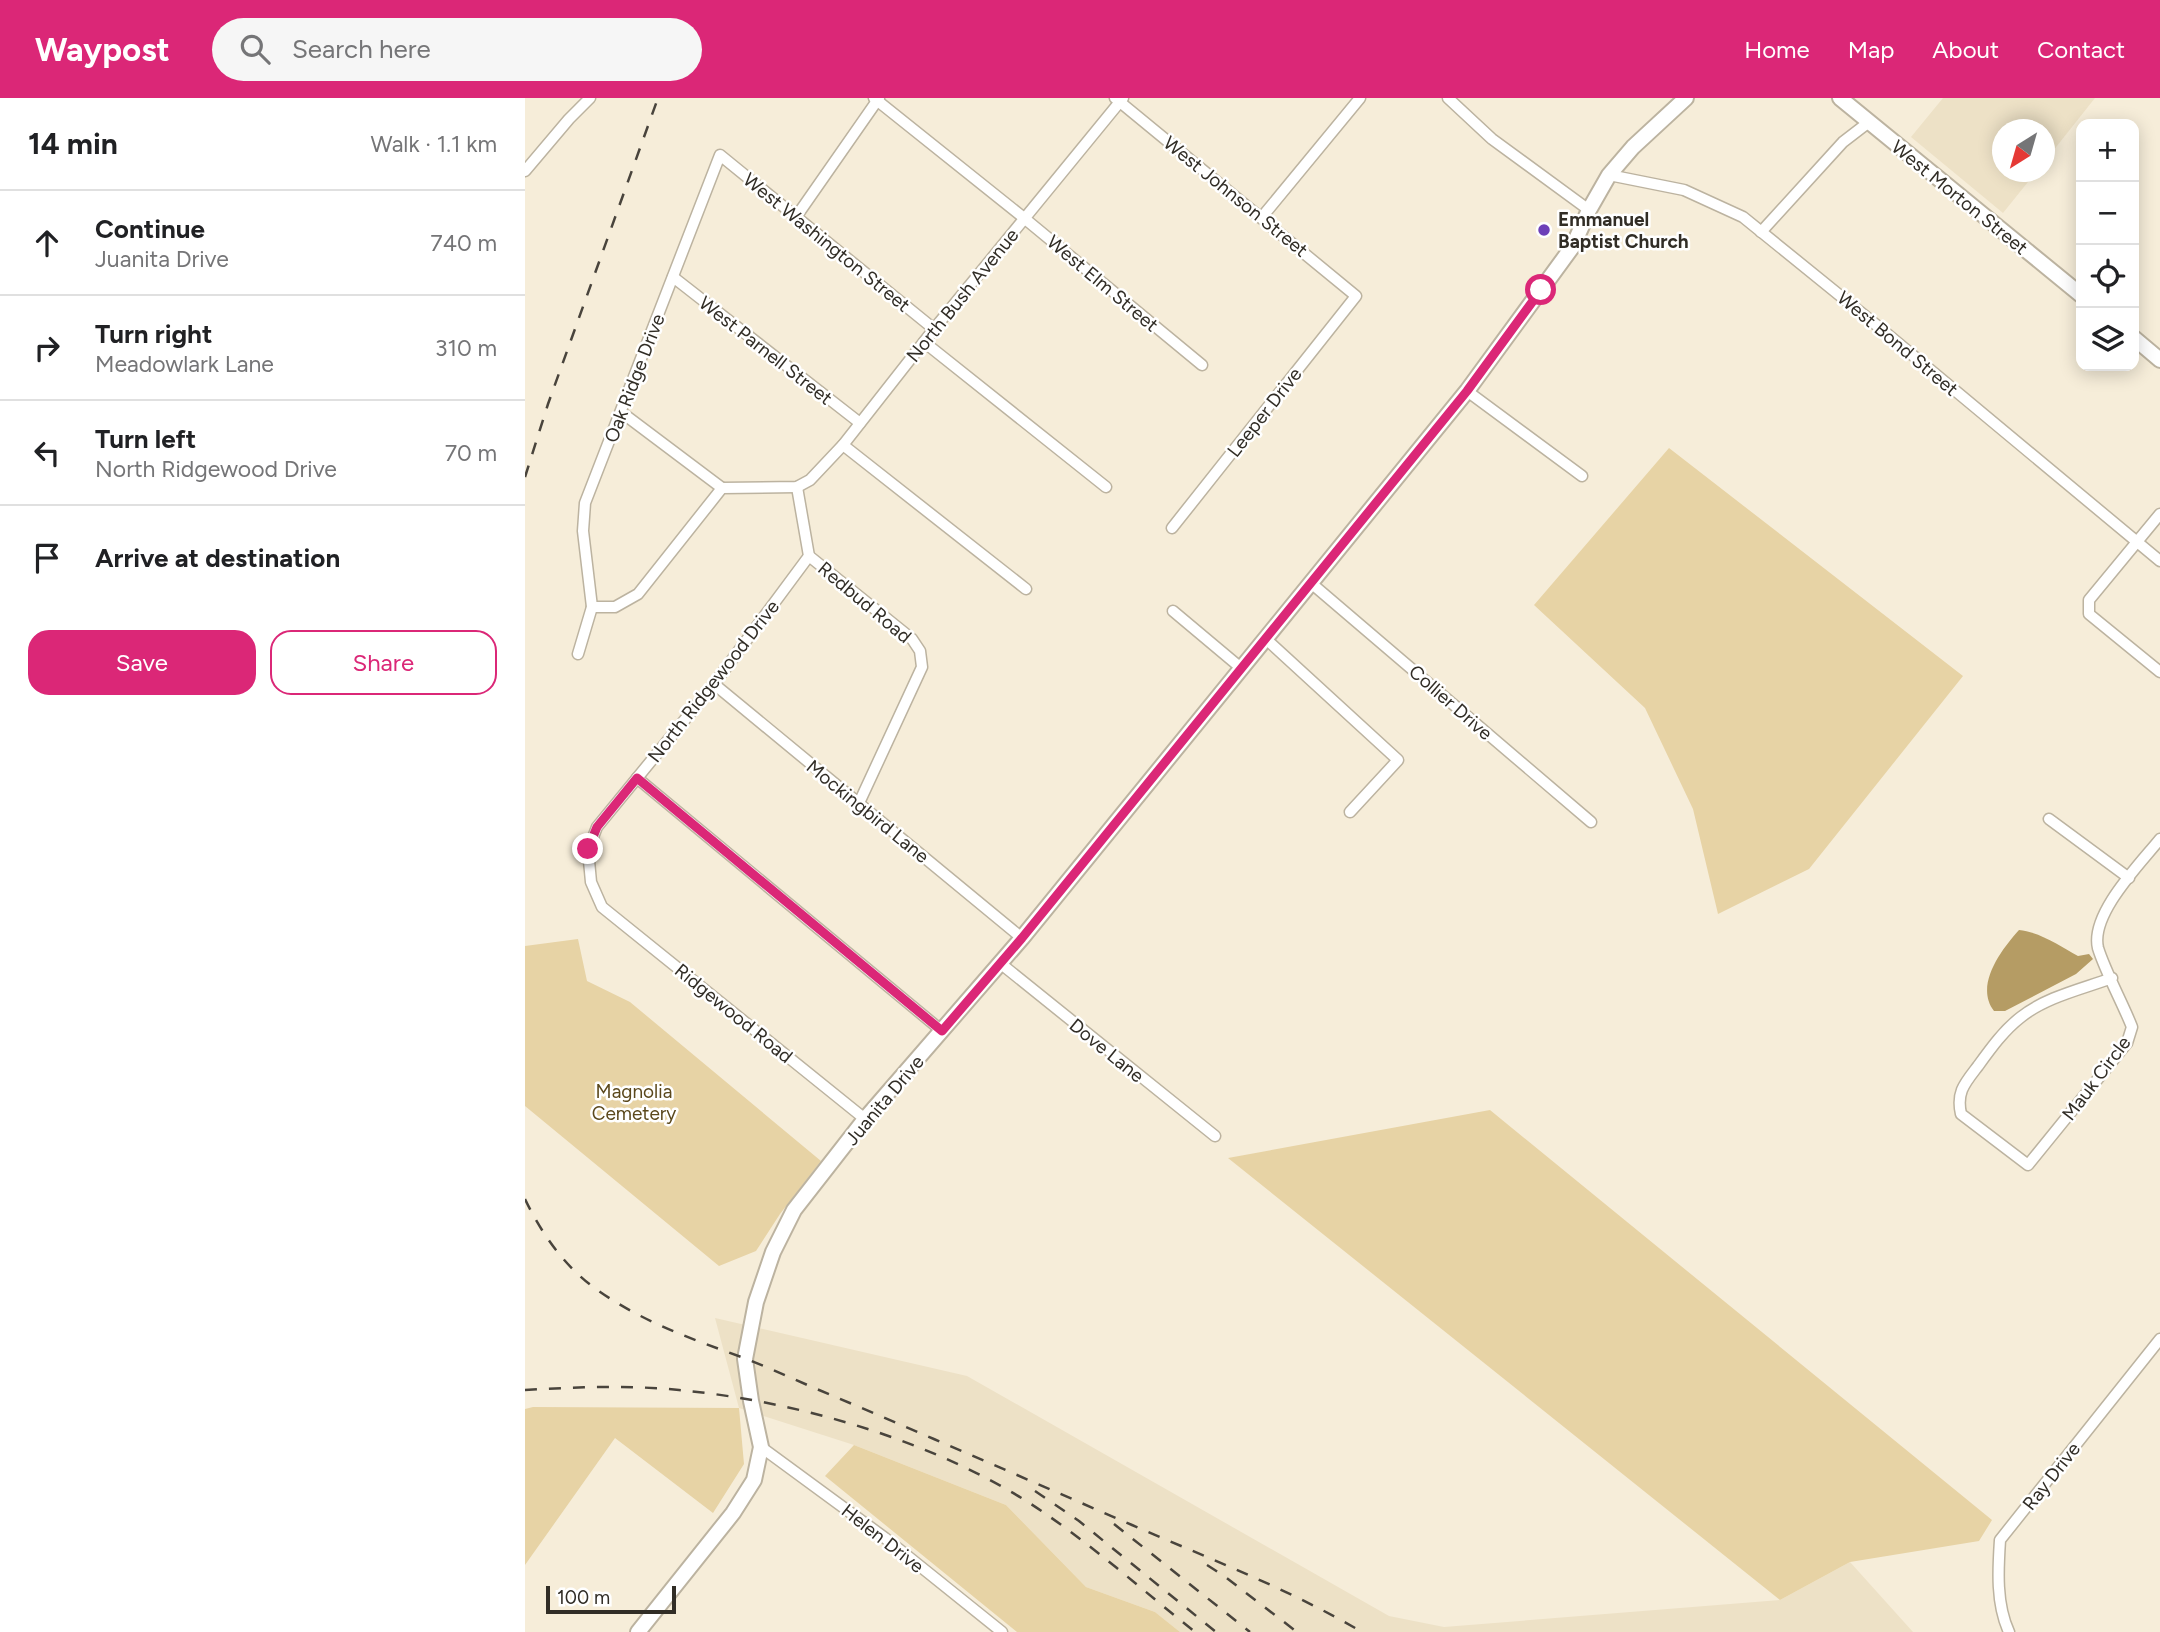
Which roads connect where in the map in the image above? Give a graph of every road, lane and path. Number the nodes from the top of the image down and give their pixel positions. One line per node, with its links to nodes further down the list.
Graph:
1 (590, 98): 10 (street)
2 (1448, 98): 12 (street)
3 (1686, 98): 11 (street, Juanita Drive)
4 (1840, 98): 8 (street, West Morton Street)
5 (876, 99): 13 (street); 15 (street, West Elm Street)
6 (1119, 99): 14 (street, West Johnson Street); 15 (street, North Bush Avenue)
7 (1357, 99): 14 (street)
8 (1869, 122): 16 (street); 18 (street, West Morton Street)
9 (720, 155): 13 (street, West Washington Street); 17 (street, Oak Ridge Drive)
10 (525, 171)
11 (1609, 175): 12 (street, Juanita Drive); 16 (street, West Bond Street)
12 (1589, 210): 25 (street, Juanita Drive)
13 (796, 216): 20 (street, West Washington Street)
14 (1262, 217): 19 (street, West Johnson Street)
15 (1024, 218): 20 (street, North Bush Avenue); 24 (street, West Elm Street)
16 (1761, 232): 35 (street, West Bond Street)
17 (673, 277): 26 (street, Oak Ridge Drive); 27 (street, West Parnell Street)
18 (2076, 291)
19 (1356, 296): 34 (street, Leeper Drive)
20 (934, 329): 21 (street, North Bush Avenue)
21 (924, 342): 27 (street, North Bush Avenue); 31 (street)
22 (2139, 342): 23 (street)
23 (2160, 360)
24 (1202, 365)
25 (1467, 391): 29 (street); 38 (street, Juanita Drive)
26 (621, 412): 32 (street); 40 (street, Oak Ridge Drive)
27 (860, 423): 28 (street, North Bush Avenue)
28 (843, 445): 30 (street, North Bush Avenue); 39 (street)
29 (1583, 476)
30 (797, 487): 32 (street); 36 (street)
31 (1106, 487)
32 (722, 488): 40 (street)
33 (2160, 514): 35 (street)
34 (1172, 528)
35 (2137, 542): 37 (street, West Bond Street); 45 (street)
36 (810, 555): 46 (street, North Ridgewood Drive); 48 (street, Redbud Road)
37 (2160, 561)
38 (1311, 583): 42 (street, Juanita Drive); 51 (street, Collier Drive)
39 (1026, 589)
40 (593, 607): 43 (street, Oak Ridge Drive)
41 (1173, 611): 44 (street)
42 (1266, 639): 44 (street, Juanita Drive); 49 (street)
43 (578, 654)
44 (1241, 668): 55 (street, Juanita Drive)
45 (2160, 672)
46 (714, 684): 47 (street, North Ridgewood Drive); 48 (street, Mockingbird Lane)
47 (637, 778): 54 (street, North Ridgewood Drive); 58 (street)
48 (859, 803): 55 (street, Mockingbird Lane)
49 (1350, 812)
50 (2049, 819): 53 (street)
51 (1591, 822)
52 (2160, 839): 53 (street, Mauk Circle)
53 (2129, 878): 57 (street, Mauk Circle)
54 (603, 907): 59 (street, Ridgewood Road)
55 (1022, 938): 56 (street, Juanita Drive)
56 (1000, 963): 58 (street, Juanita Drive); 60 (street, Dove Lane)
57 (2112, 978): 57 (street, Mauk Circle)
58 (942, 1031): 59 (street, Juanita Drive)
59 (865, 1119): 62 (street, Juanita Drive)
60 (1215, 1136)
61 (2158, 1345): 65 (street, Ray Drive)
62 (761, 1447): 63 (street, Juanita Drive); 64 (street, Helen Drive)
63 (638, 1632)
64 (1002, 1632)
65 (2010, 1632)

